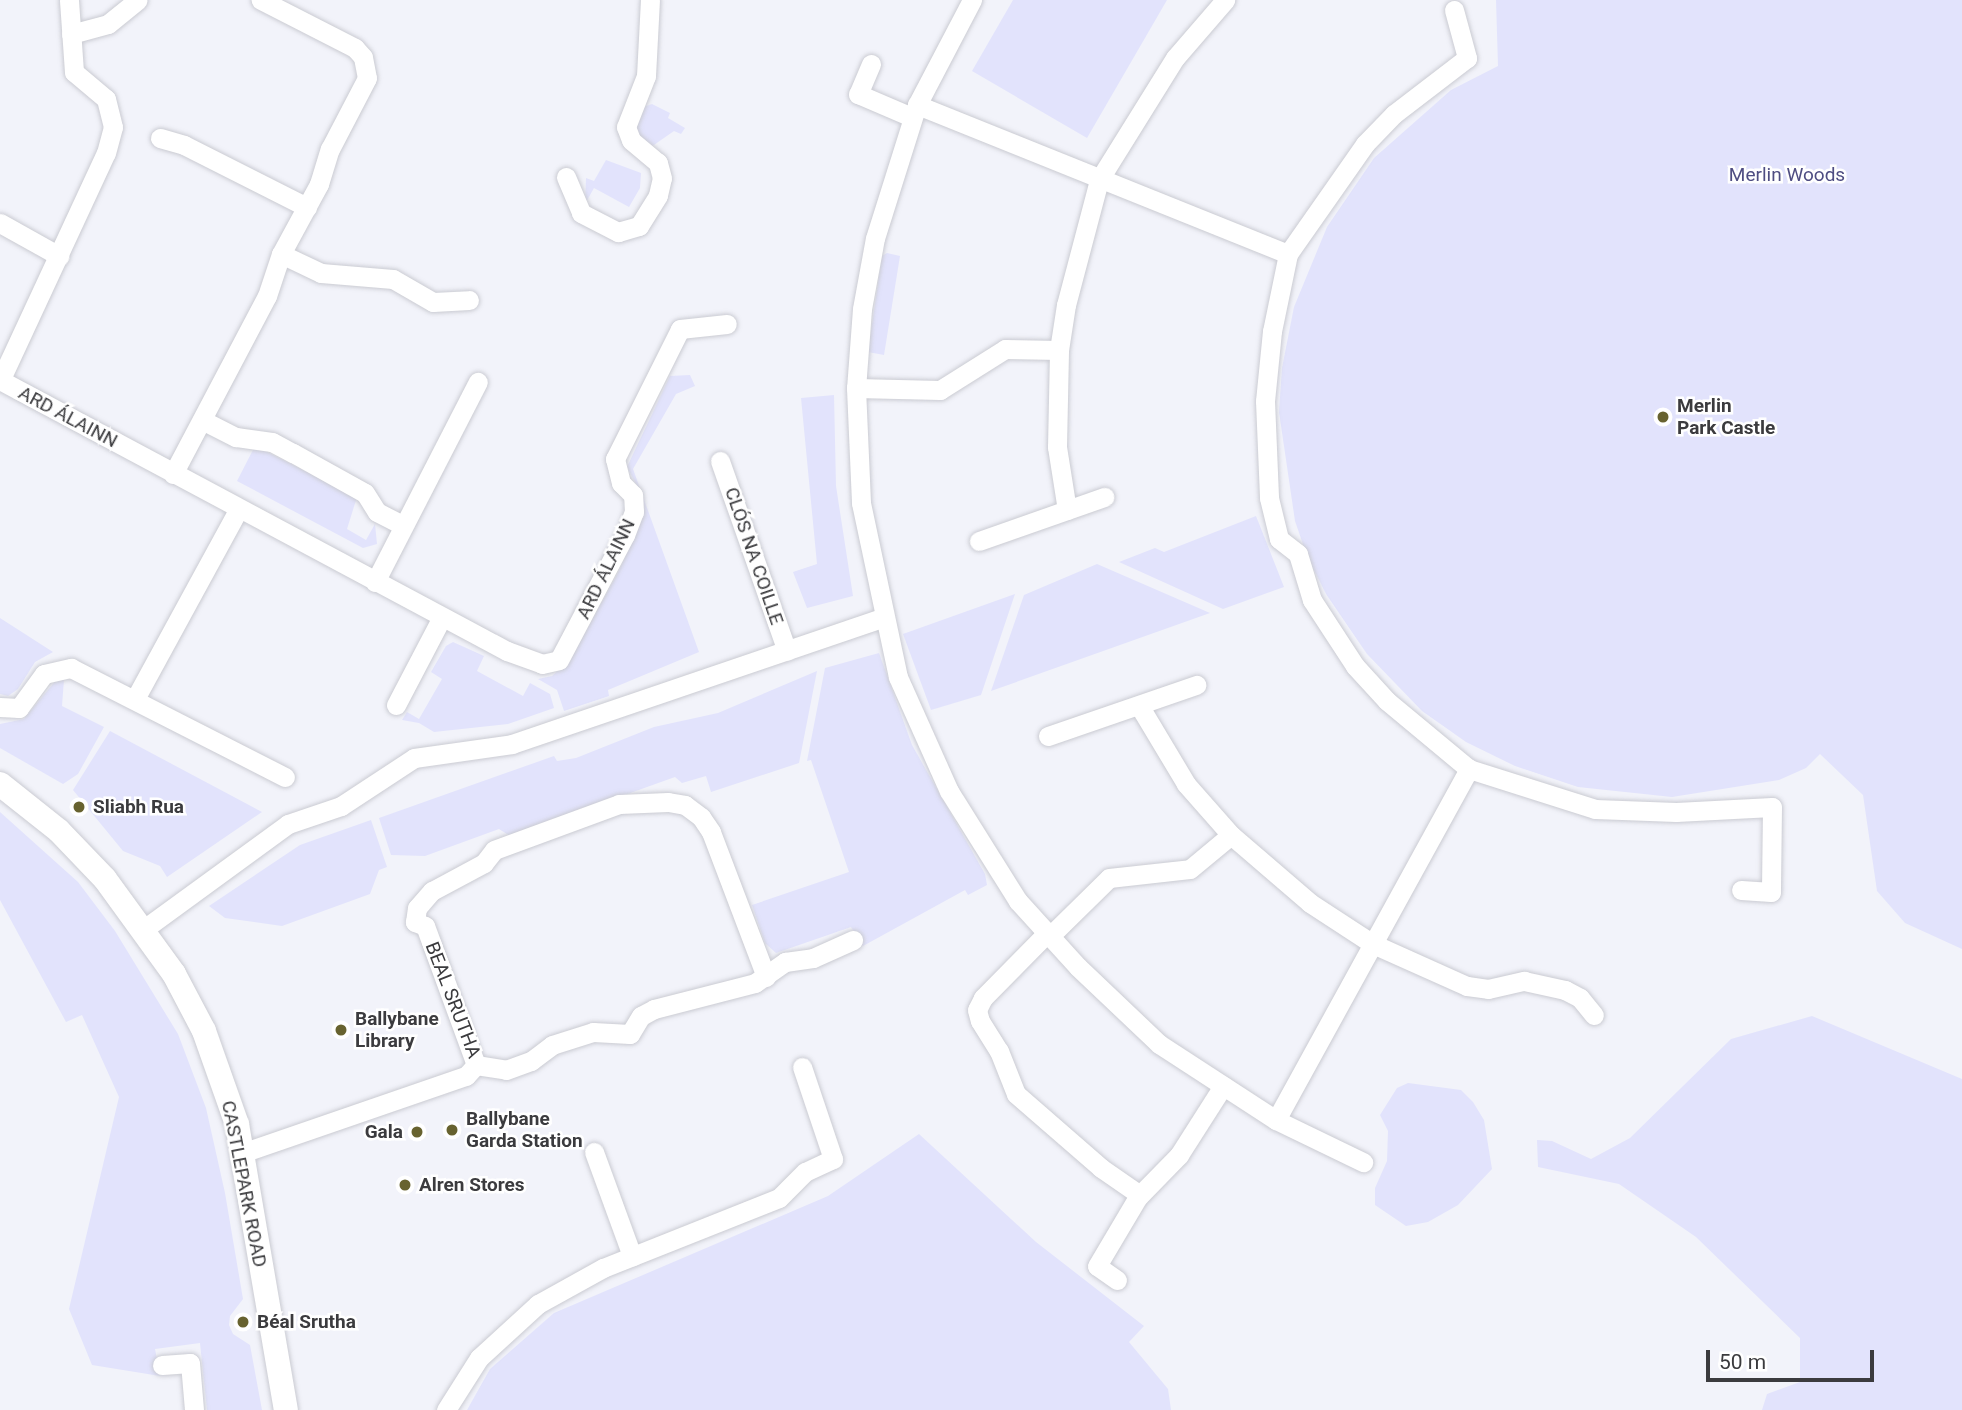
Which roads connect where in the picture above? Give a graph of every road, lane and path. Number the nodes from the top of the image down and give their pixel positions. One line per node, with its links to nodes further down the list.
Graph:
1 (69, 0): 8 (street)
2 (138, 0): 8 (street)
3 (261, 0): 14 (street)
4 (650, 0): 12 (street)
5 (972, 0): 10 (street)
6 (1225, 0): 13 (street)
7 (1454, 10): 17 (street)
8 (71, 34): 18 (street)
9 (871, 64): 10 (street)
10 (914, 111): 13 (street); 24 (street)
11 (160, 138): 14 (street)
12 (566, 177)
13 (1099, 180): 17 (street); 21 (street)
14 (307, 206): 16 (street)
15 (0, 223): 18 (street)
16 (281, 254): 19 (street); 25 (street)
17 (1288, 254): 43 (street)
18 (60, 256): 22 (street)
19 (469, 300)
20 (727, 324): 34 (street, ARD ÁLAINN)
21 (1059, 349): 24 (street); 30 (street)
22 (0, 381): 27 (street, ARD ÁLAINN)
23 (478, 382): 31 (street)
24 (856, 388): 35 (street)
25 (202, 420): 27 (street); 31 (street)
26 (720, 461): 36 (street, CLÓS NA COILLE)
27 (173, 474): 29 (street, ARD ÁLAINN)
28 (1104, 497): 30 (street)
29 (239, 508): 33 (street, ARD ÁLAINN); 38 (street)
30 (1067, 510): 32 (street)
31 (403, 525): 33 (street)
32 (979, 541)
33 (375, 582): 34 (street, ARD ÁLAINN)
34 (442, 617): 39 (street)
35 (883, 618): 36 (street); 49 (street)
36 (787, 651): 48 (street)
37 (1196, 685): 41 (street)
38 (135, 699): 40 (street); 44 (street)
39 (396, 705)
40 (0, 707)
41 (1140, 707): 42 (street); 46 (street)
42 (1048, 736)
43 (1469, 769): 47 (street); 51 (street)
44 (285, 777)
45 (0, 784): 48 (street, CASTLEPARK ROAD)
46 (1231, 835): 49 (street); 51 (street)
47 (1741, 890)
48 (144, 929): 59 (street, CASTLEPARK ROAD)
49 (1050, 933): 56 (street); 61 (street)
50 (853, 940): 52 (street, BEAL SRUTHA)
51 (1373, 944): 53 (street); 57 (street)
52 (766, 977): 54 (street, BEAL SRUTHA); 54 (street, BEAL SRUTHA)
53 (1594, 1015)
54 (477, 1065): 59 (street)
55 (802, 1067): 62 (street)
56 (1223, 1086): 57 (street); 61 (street)
57 (1276, 1120): 60 (street)
58 (594, 1152): 62 (street)
59 (242, 1153): 66 (street, CASTLEPARK ROAD)
60 (1363, 1162)
61 (1140, 1195): 63 (street)
62 (632, 1256): 67 (street)
63 (1116, 1280)
64 (162, 1365): 65 (street)
65 (194, 1410)
66 (286, 1410)
67 (446, 1410)

